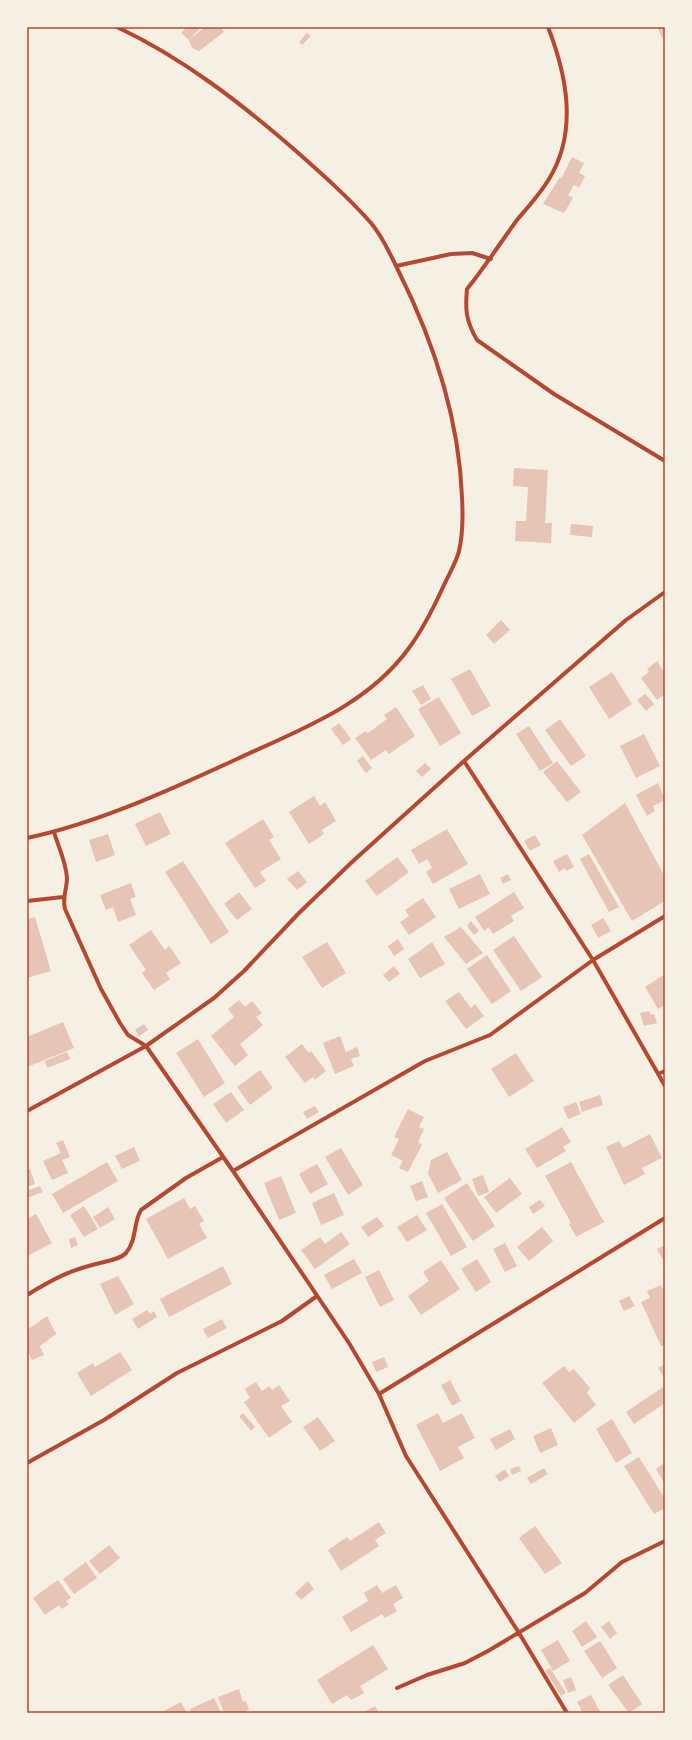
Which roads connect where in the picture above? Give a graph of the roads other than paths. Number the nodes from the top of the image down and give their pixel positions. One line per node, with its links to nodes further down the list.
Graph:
1 (117, 27): 4 (street)
2 (548, 27): 3 (street)
3 (491, 259): 4 (street); 5 (street)
4 (396, 266): 8 (street)
5 (665, 461)
6 (665, 592): 7 (street)
7 (464, 761): 13 (street); 14 (street)
8 (54, 832): 9 (street); 10 (street)
9 (27, 838)
10 (63, 897): 11 (street); 14 (street)
11 (27, 900)
12 (665, 916): 13 (street)
13 (593, 960): 16 (street); 20 (street)
14 (146, 1046): 18 (street); 19 (street)
15 (665, 1071): 16 (street)
16 (658, 1074): 17 (street)
17 (665, 1086)
18 (27, 1111)
19 (223, 1157): 20 (street); 22 (street)
20 (233, 1170): 23 (street)
21 (665, 1218): 24 (street)
22 (27, 1295)
23 (317, 1296): 24 (street); 25 (street)
24 (379, 1394): 27 (street)
25 (27, 1463)
26 (665, 1541): 27 (street)
27 (519, 1633): 28 (street); 29 (street)
28 (397, 1688)
29 (567, 1713)

